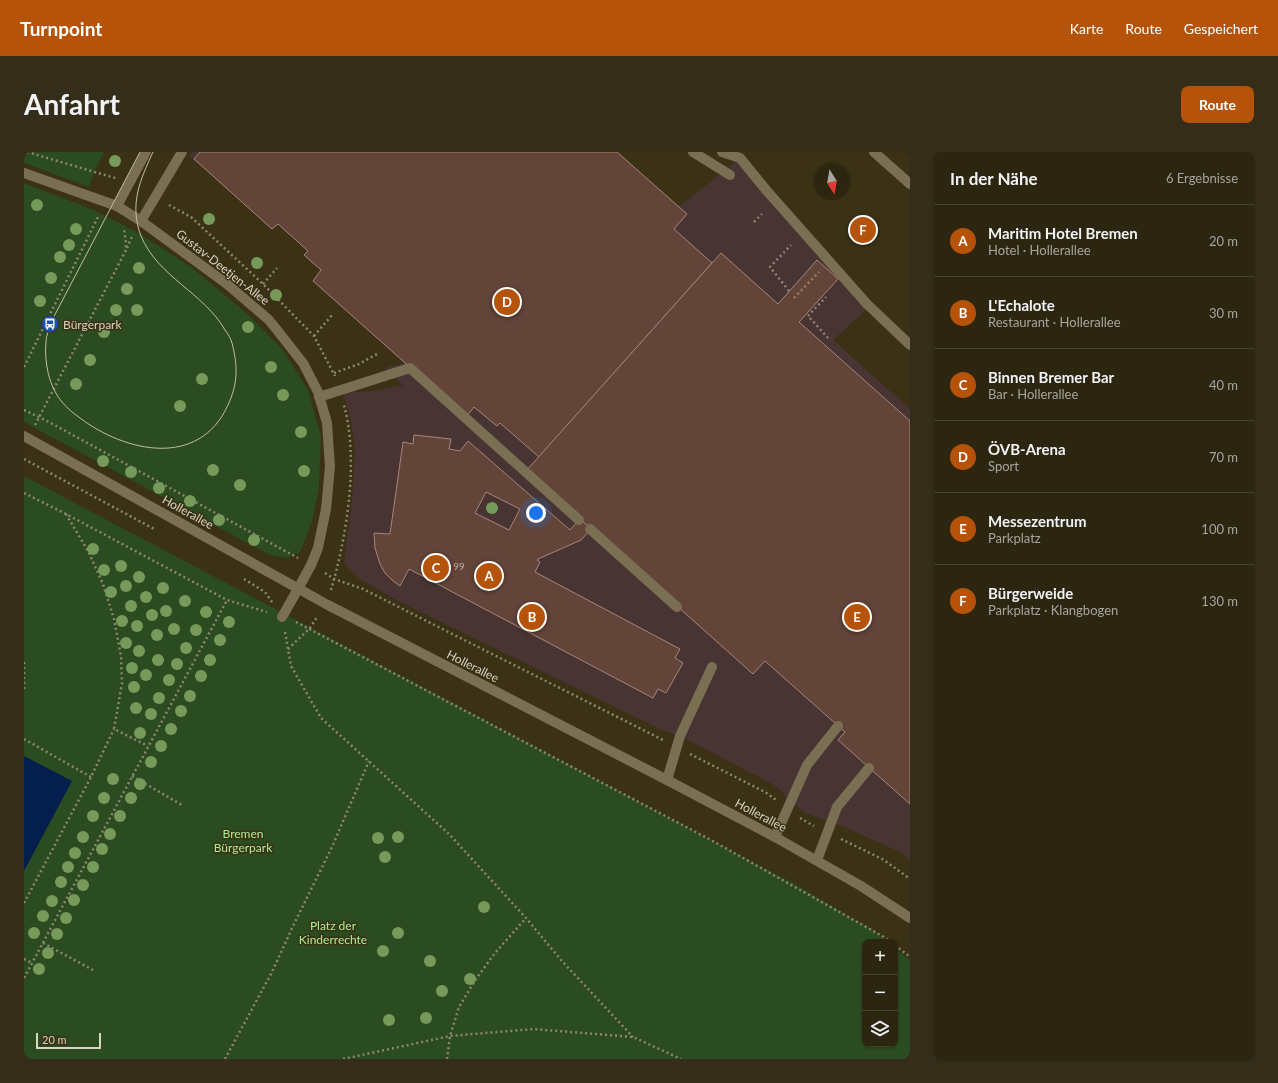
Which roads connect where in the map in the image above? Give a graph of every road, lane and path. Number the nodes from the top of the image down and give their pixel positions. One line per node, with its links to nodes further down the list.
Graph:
1 (27, 152): 9 (path)
2 (146, 152): 9 (main road)
3 (182, 152): 14 (main road)
4 (694, 152): 8 (main road)
5 (722, 152): 26 (main road)
6 (874, 152): 10 (main road)
7 (24, 174): 11 (main road, Gustav-Deetjen-Allee)
8 (730, 175)
9 (130, 183): 12 (main road)
10 (910, 184)
11 (106, 202): 12 (main road, Gustav-Deetjen-Allee); 28 (path)
12 (117, 206): 14 (main road, Gustav-Deetjen-Allee); 32 (path)
13 (762, 214): 15 (path)
14 (141, 221): 30 (main road, Gustav-Deetjen-Allee)
15 (754, 222)
16 (791, 245): 20 (path)
17 (824, 266): 22 (path)
18 (277, 268): 19 (path)
19 (262, 284)
20 (789, 290)
21 (826, 296): 25 (path)
22 (794, 298)
23 (332, 315): 24 (path)
24 (314, 336)
25 (829, 339)
26 (910, 344)
27 (377, 354): 29 (path)
28 (24, 367)
29 (334, 373)
30 (319, 396): 37 (main road); 40 (main road, Gustav-Deetjen-Allee)
31 (24, 410): 32 (path)
32 (39, 418): 33 (path); 40 (path)
33 (26, 437): 42 (main road, Hollerallee)
34 (24, 459): 39 (path)
35 (24, 493): 36 (path)
36 (66, 514): 43 (path); 52 (path)
37 (579, 520)
38 (590, 529): 44 (main road)
39 (162, 533)
40 (311, 565): 42 (main road, Gustav-Deetjen-Allee); 55 (path)
41 (239, 576): 45 (path)
42 (298, 589): 45 (main road, Gustav-Deetjen-Allee); 60 (main road, Hollerallee)
43 (227, 600): 45 (path); 54 (path)
44 (677, 607)
45 (282, 617): 46 (path); 47 (path)
46 (310, 628): 47 (path); 70 (path)
47 (288, 649): 56 (path)
48 (24, 662): 50 (path)
49 (712, 667): 55 (main road)
50 (24, 692)
51 (838, 726): 62 (main road)
52 (114, 729): 54 (path); 59 (path)
53 (24, 739): 59 (path)
54 (148, 746): 58 (path)
55 (677, 747): 60 (main road); 62 (path)
56 (369, 762): 68 (path); 80 (path)
57 (869, 768): 63 (main road)
58 (132, 776): 61 (path); 71 (path)
59 (91, 777): 67 (path)
60 (667, 780): 64 (main road, Hollerallee)
61 (182, 804)
62 (788, 809): 63 (path); 64 (main road)
63 (827, 832): 65 (main road); 66 (path)
64 (776, 837): 65 (main road, Hollerallee)
65 (817, 860): 69 (main road, Hollerallee)
66 (910, 879)
67 (24, 903)
68 (526, 918): 78 (path); 79 (path)
69 (910, 918)
70 (887, 939)
71 (42, 943): 75 (path); 76 (path)
72 (898, 947): 73 (path)
73 (910, 957)
74 (24, 959): 75 (path)
75 (32, 963): 77 (path)
76 (93, 970)
77 (24, 978)
78 (450, 1036): 79 (path); 81 (path); 82 (path)
79 (633, 1037): 83 (path)
80 (225, 1059)
81 (343, 1059)
82 (447, 1059)
83 (680, 1059)

